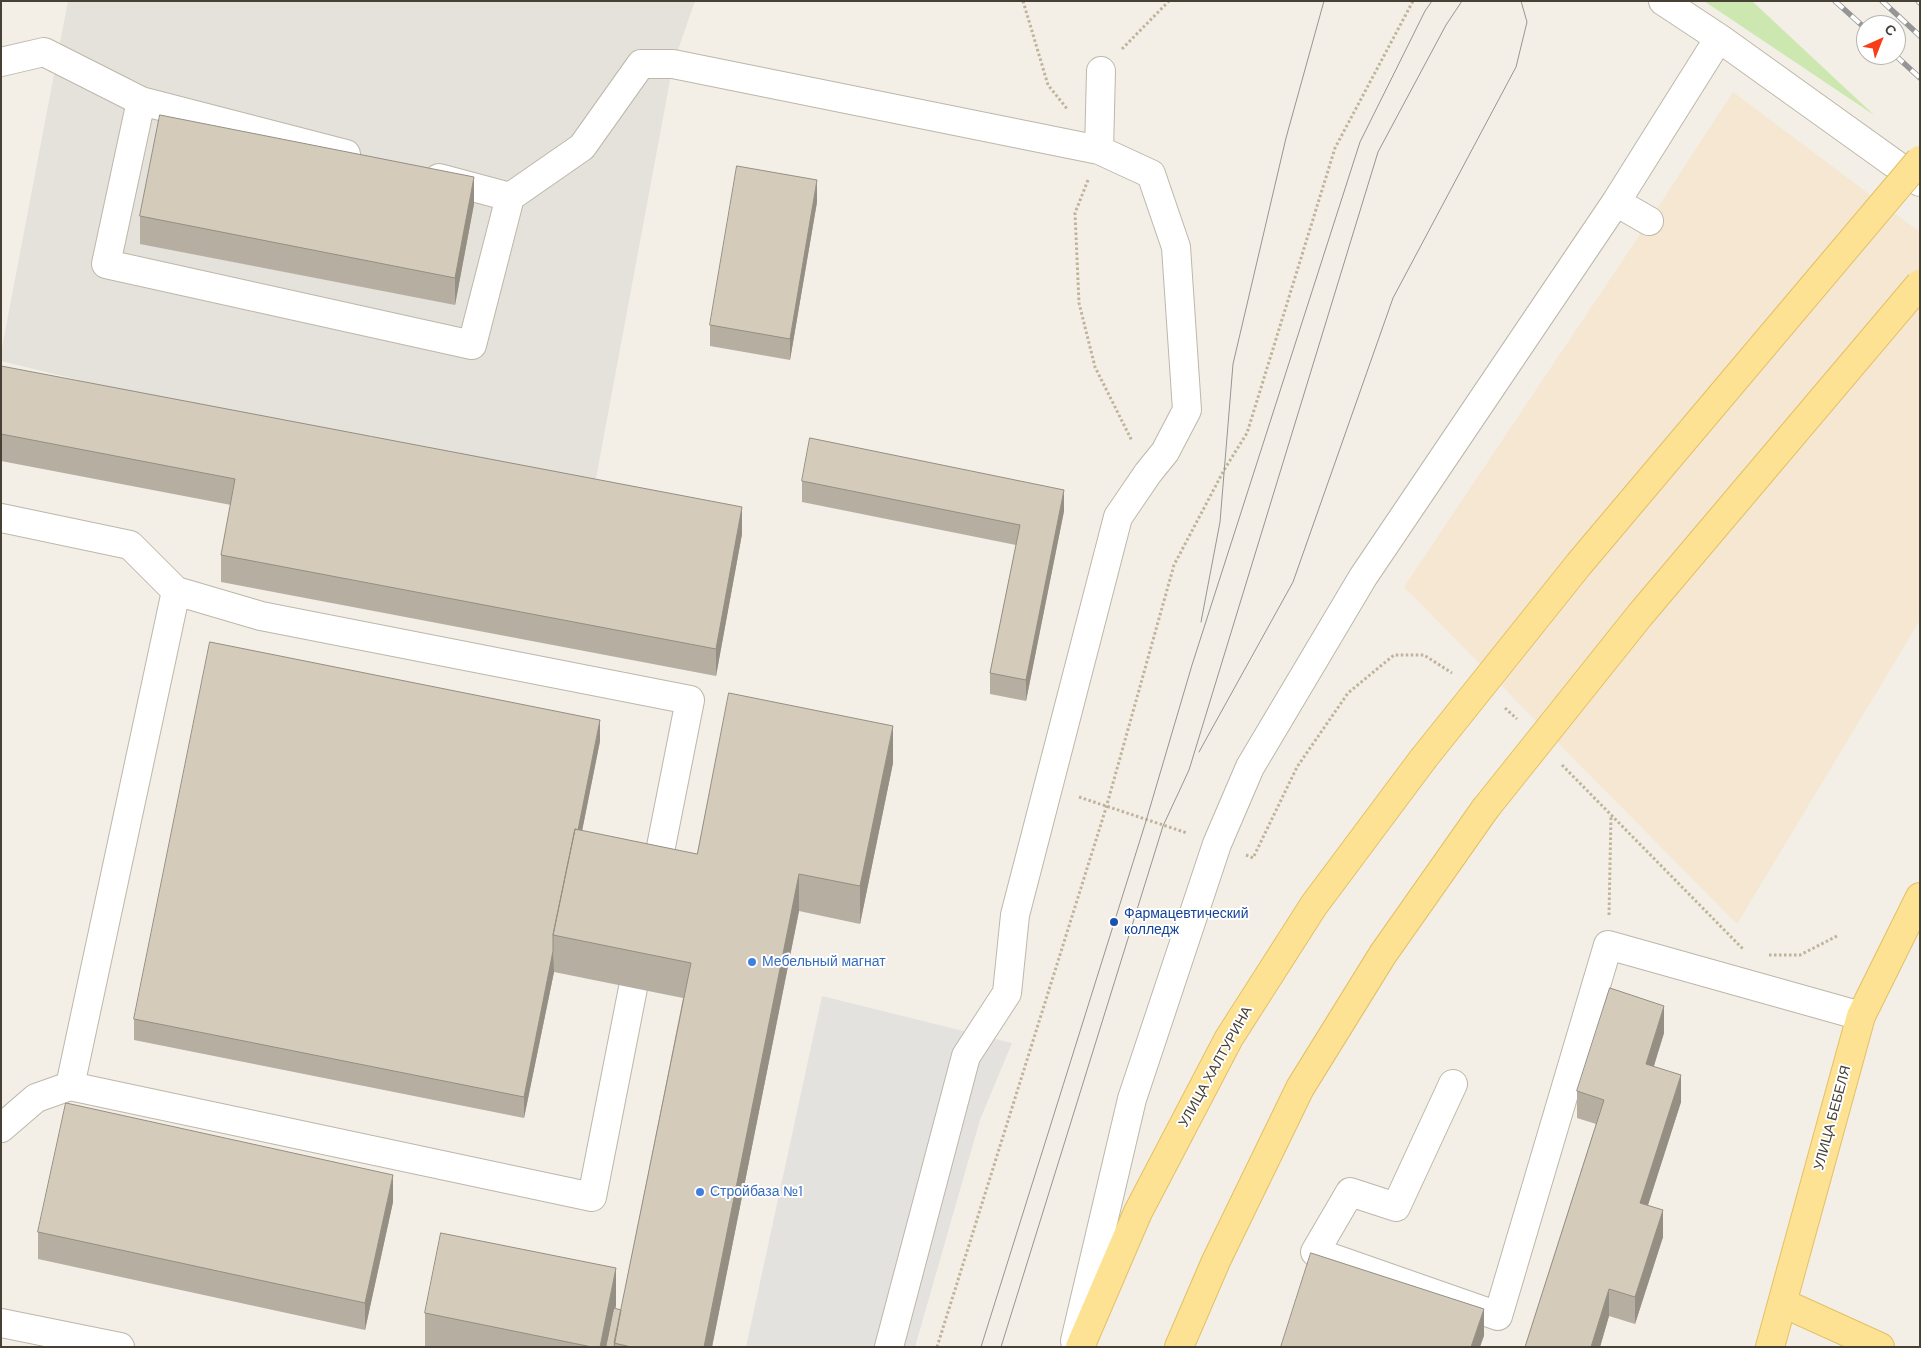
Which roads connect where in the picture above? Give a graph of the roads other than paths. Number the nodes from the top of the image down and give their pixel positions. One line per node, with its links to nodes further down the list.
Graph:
1 (1663, 1): 2 (street)
2 (1719, 38): 10 (street); 12 (street)
3 (1, 62): 5 (street)
4 (1101, 71): 6 (street)
5 (141, 101): 7 (street); 11 (street)
6 (1100, 150): 11 (street); 27 (street)
7 (368, 160)
8 (1920, 160): 29 (main road, УЛИЦА ХАЛТУРИНА, bridge)
9 (416, 172): 11 (street)
10 (1920, 182)
11 (510, 197)
12 (1616, 202): 13 (street); 28 (street)
13 (1649, 222)
14 (1920, 284): 30 (main road, bridge)
15 (1, 518): 16 (street)
16 (176, 591): 17 (street); 22 (street)
17 (654, 882)
18 (1920, 897): 20 (main road, УЛИЦА БЕБЕЛЯ)
19 (633, 988): 22 (street)
20 (1861, 1016): 21 (street); 24 (main road, УЛИЦА БЕБЕЛЯ)
21 (1452, 1084)
22 (70, 1086): 23 (street)
23 (1, 1128)
24 (1783, 1303): 31 (main road, УЛИЦА БЕБЕЛЯ); 32 (main road)
25 (1, 1323): 26 (street)
26 (120, 1347)
27 (889, 1347)
28 (1074, 1347)
29 (1080, 1347)
30 (1179, 1347)
31 (1770, 1347)
32 (1880, 1347)

